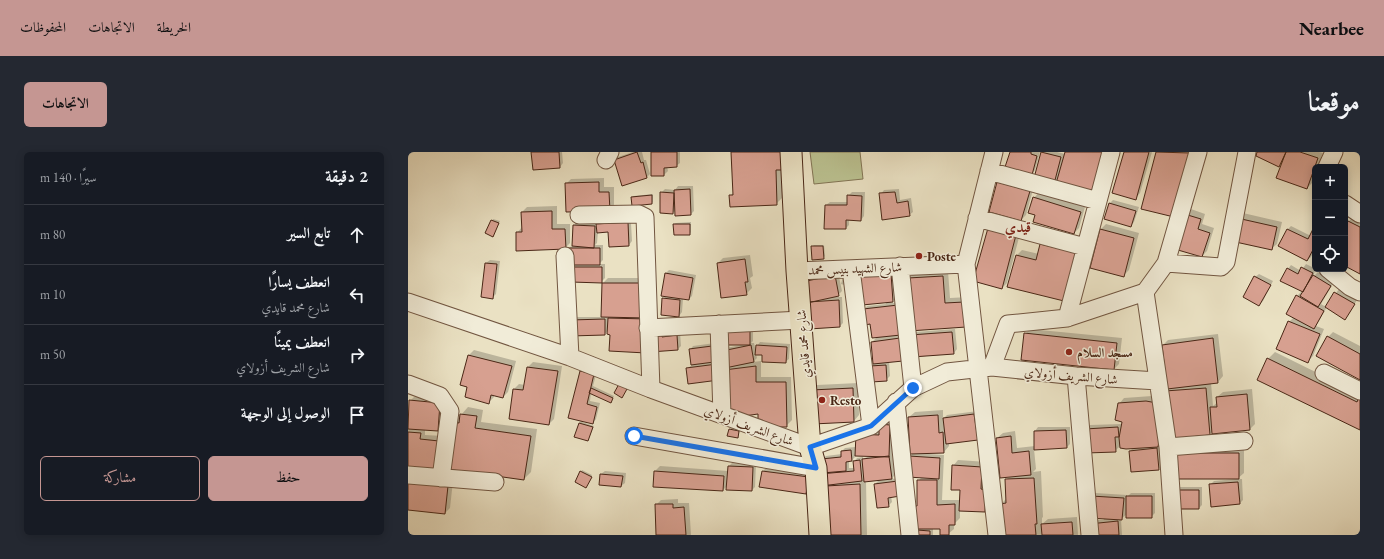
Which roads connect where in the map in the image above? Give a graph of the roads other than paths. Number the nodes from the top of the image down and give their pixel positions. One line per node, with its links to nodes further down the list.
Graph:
1 (791, 152): 18 (main road, شارع محمد قايدي)
2 (994, 152): 8 (street)
3 (1111, 152): 9 (street)
4 (1198, 152): 14 (street)
5 (1247, 152): 14 (street)
6 (1334, 152): 7 (street)
7 (1329, 164)
8 (989, 171): 9 (street); 11 (street)
9 (1098, 201): 12 (street)
10 (579, 215): 26 (street)
11 (977, 218): 12 (street); 15 (street)
12 (1085, 247): 23 (street)
13 (565, 256): 27 (street)
14 (1166, 263): 20 (street)
15 (966, 264): 16 (street, شارع الشهيد بنيس محمد); 28 (street)
16 (900, 266): 17 (street, شارع الشهيد بنيس محمد); 33 (street)
17 (851, 269): 18 (street, شارع الشهيد بنيس محمد); 38 (street)
18 (797, 270): 24 (main road, شارع محمد قايدي)
19 (1332, 272): 21 (street)
20 (1145, 292): 23 (street); 31 (street)
21 (1360, 292)
22 (408, 302): 27 (street, شارع الشريف أزولاي)
23 (1067, 318): 28 (street)
24 (801, 320): 25 (street); 41 (main road, شارع محمد قايدي)
25 (719, 324): 26 (street); 37 (street)
26 (648, 328): 34 (street)
27 (570, 357): 34 (street, شارع الشريف أزولاي)
28 (985, 368): 30 (street, شارع الشريف أزولاي); 33 (street, شارع الشريف أزولاي); 49 (street)
29 (1324, 373): 35 (street)
30 (1076, 376): 31 (street, شارع الشريف أزولاي); 50 (street)
31 (1158, 381): 42 (street)
32 (408, 384): 45 (street)
33 (913, 388): 36 (street, شارع الشريف أزولاي)
34 (651, 389): 37 (street, شارع الشريف أزولاي)
35 (1360, 391)
36 (896, 402): 38 (street, شارع الشريف أزولاي); 48 (street)
37 (722, 415): 41 (street, شارع الشريف أزولاي)
38 (871, 426): 41 (street, شارع الشريف أزولاي)
39 (634, 436): 43 (street)
40 (1244, 440): 42 (street)
41 (810, 447): 43 (main road, شارع محمد قايدي)
42 (1168, 447): 51 (street)
43 (816, 468): 47 (main road, شارع محمد قايدي)
44 (408, 475): 45 (street)
45 (442, 478): 46 (street)
46 (495, 482)
47 (820, 535)
48 (910, 535)
49 (997, 535)
50 (1090, 535)
51 (1174, 535)

